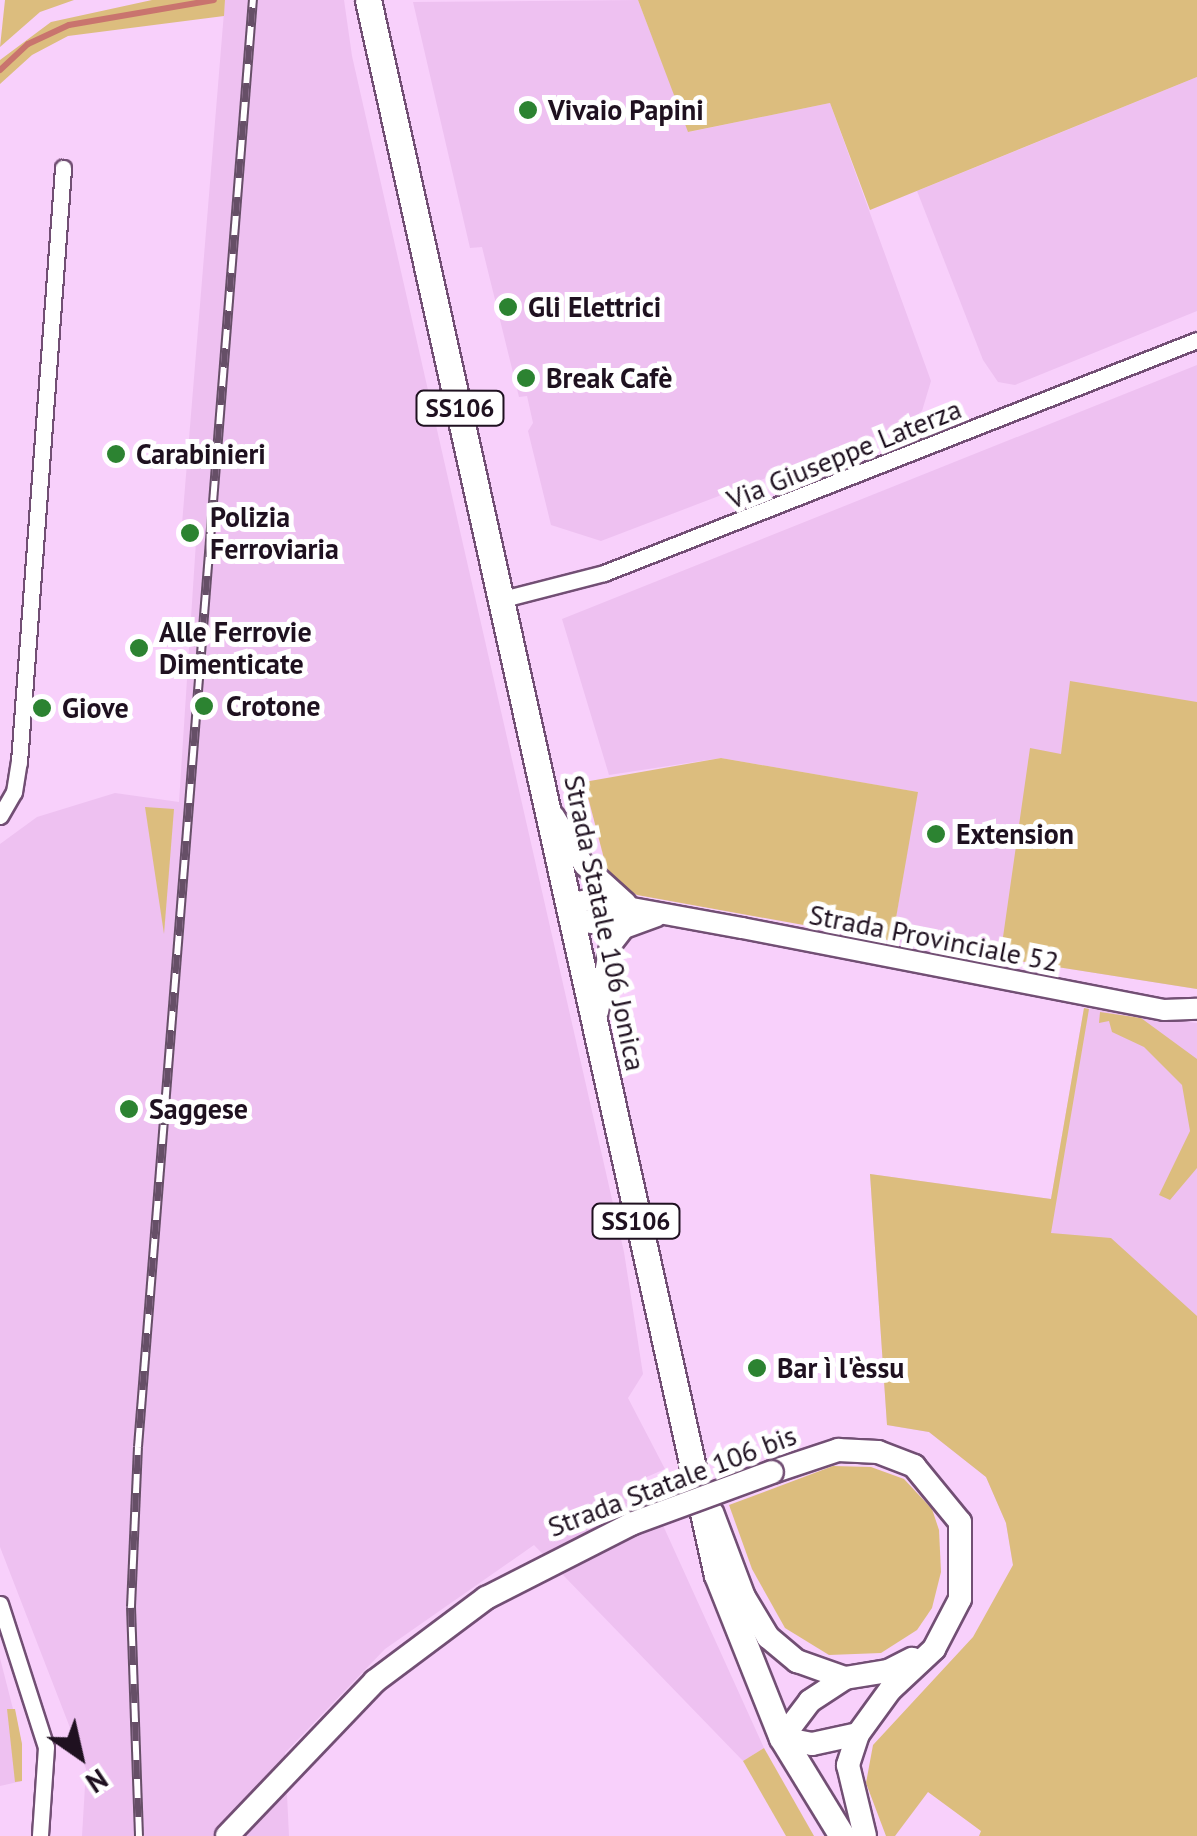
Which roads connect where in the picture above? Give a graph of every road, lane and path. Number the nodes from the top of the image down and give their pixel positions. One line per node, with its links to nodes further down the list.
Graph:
1 (368, 0): 4 (main road, Strada Statale 106 Jonica / SS106)
2 (63, 168): 5 (street)
3 (1197, 340): 4 (street, Via Giuseppe Laterza)
4 (504, 599): 6 (main road, Strada Statale 106 Jonica / SS106)
5 (0, 816)
6 (554, 816): 7 (main road, Strada Statale 106 Jonica / SS106); 8 (street)
7 (573, 909): 8 (street); 10 (main road, Strada Statale 106 Jonica / SS106)
8 (661, 915): 9 (street, Strada Provinciale 52); 10 (street)
9 (1197, 1009)
10 (597, 1029): 11 (main road, Strada Statale 106 Jonica / SS106)
11 (681, 1430): 14 (main road); 16 (main road, Strada Statale 106 Jonica / SS106)
12 (0, 1604): 17 (street)
13 (934, 1648): 14 (main road); 15 (main road, Strada Statale 106 bis); 18 (main road, Strada Statale 106 bis, bridge)
14 (846, 1678): 16 (main road)
15 (858, 1734): 16 (main road); 20 (main road)
16 (782, 1738): 19 (main road, Strada Statale 106 Jonica / SS106)
17 (40, 1836)
18 (227, 1836)
19 (842, 1836)
20 (865, 1836)

